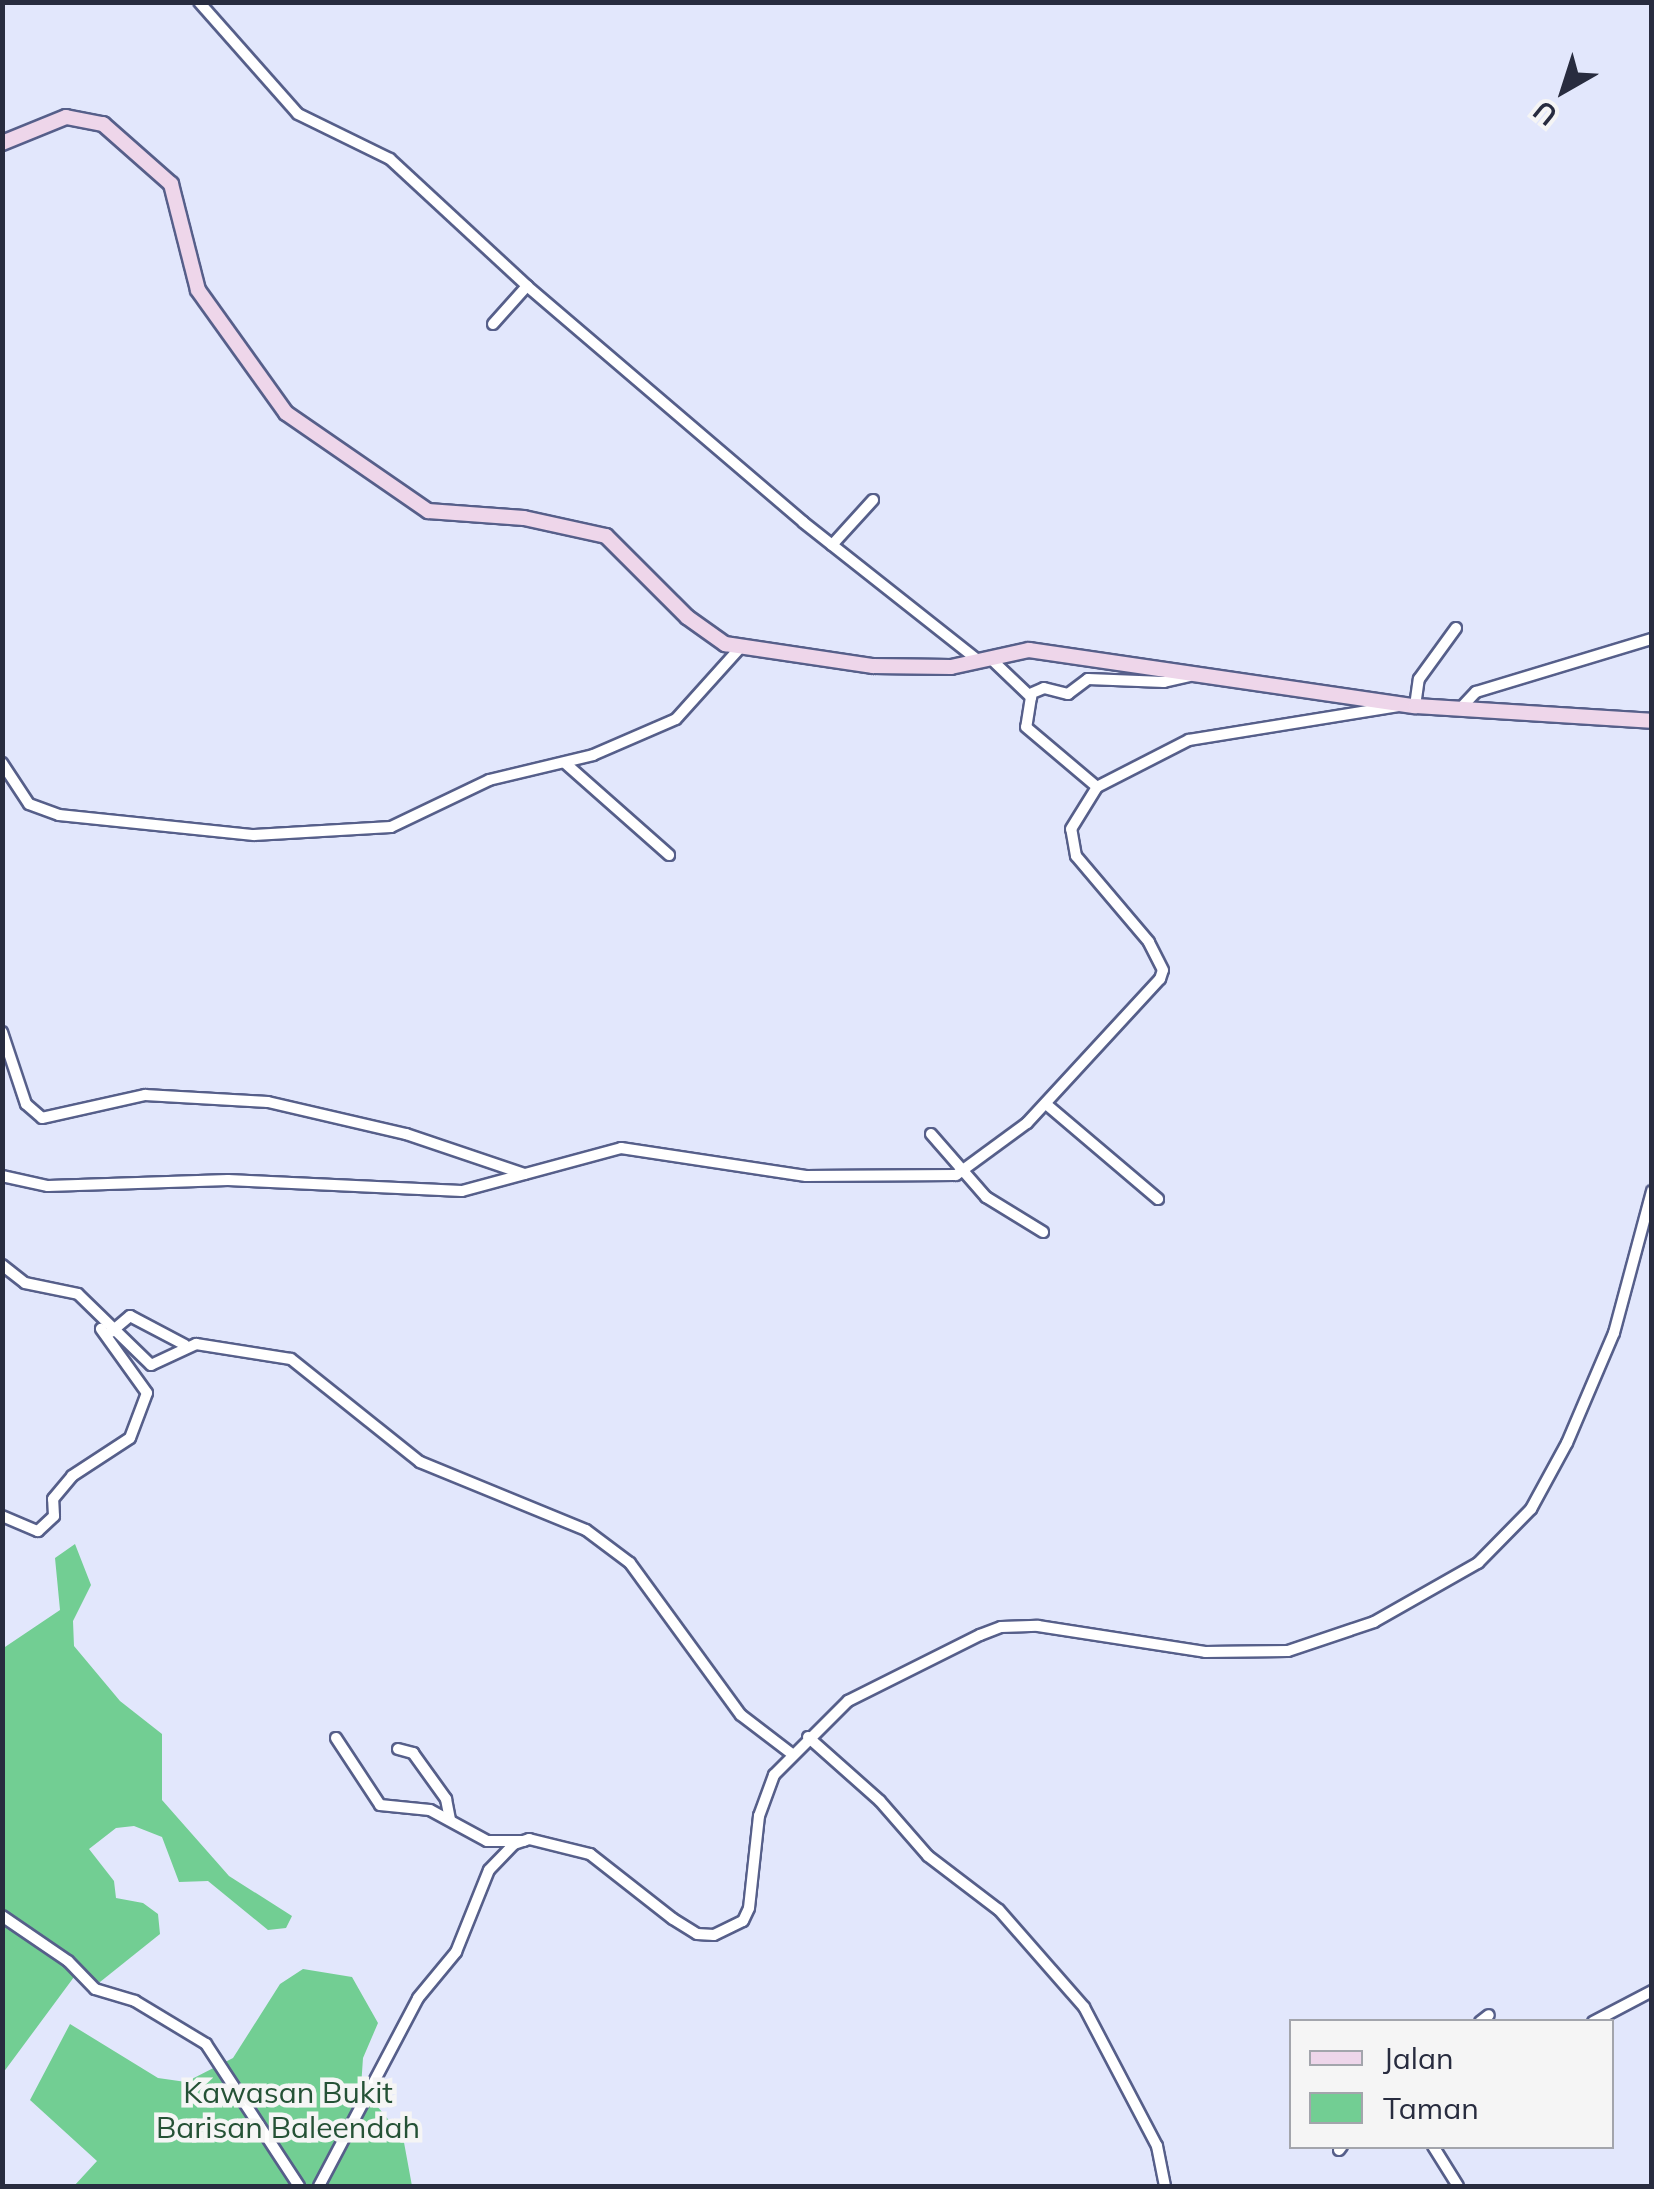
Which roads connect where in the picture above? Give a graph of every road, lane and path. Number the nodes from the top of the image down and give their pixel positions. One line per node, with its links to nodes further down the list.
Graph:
1 (199, 2): 3 (street)
2 (2, 143): 9 (street)
3 (527, 286): 4 (street); 6 (street)
4 (493, 324)
5 (873, 500): 6 (street)
6 (832, 545): 10 (street)
7 (1456, 628): 13 (street)
8 (1652, 638): 14 (street)
9 (740, 648): 10 (street); 17 (street)
10 (985, 660): 11 (street); 12 (street)
11 (1194, 675): 12 (street); 13 (street)
12 (1030, 694): 18 (street)
13 (1412, 705): 14 (street); 18 (street)
14 (1460, 710): 15 (street)
15 (1652, 720)
16 (2, 763): 17 (street)
17 (564, 763): 19 (street)
18 (1097, 787): 21 (street)
19 (669, 856)
20 (2, 1032): 24 (street)
21 (1046, 1104): 23 (street); 27 (street)
22 (930, 1134): 23 (street)
23 (966, 1170): 24 (street); 28 (street)
24 (524, 1174): 25 (street)
25 (2, 1176)
26 (1652, 1191): 34 (street)
27 (1158, 1199)
28 (1042, 1232)
29 (2, 1265): 30 (street)
30 (73, 1292): 31 (street); 33 (street)
31 (111, 1332): 32 (street); 32 (street)
32 (185, 1345): 37 (street)
33 (2, 1516)
34 (808, 1737): 37 (street); 46 (street)
35 (336, 1738): 38 (street)
36 (398, 1749): 38 (street)
37 (792, 1754): 39 (street)
38 (450, 1819): 39 (street)
39 (524, 1841): 45 (street)
40 (2, 1916): 44 (street)
41 (1652, 1990): 42 (street)
42 (1599, 2019)
43 (1435, 2149): 47 (street)
44 (298, 2186)
45 (320, 2186)
46 (1165, 2186)
47 (1458, 2186)

